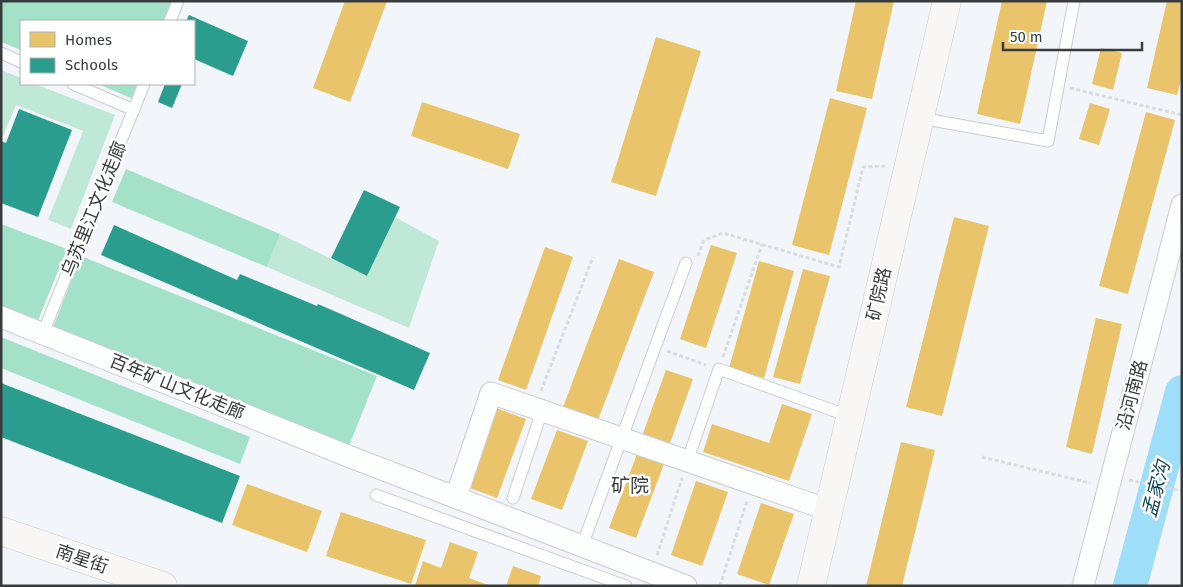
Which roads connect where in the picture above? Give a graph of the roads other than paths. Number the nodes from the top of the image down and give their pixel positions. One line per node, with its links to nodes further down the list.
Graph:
1 (178, 1): 4 (lane)
2 (947, 1): 10 (street, 矿院路)
3 (1074, 1): 10 (lane)
4 (170, 20)
5 (1, 53): 6 (lane)
6 (20, 62)
7 (75, 85): 9 (lane)
8 (144, 85): 9 (lane, 乌苏里江文化走廊)
9 (134, 110): 14 (lane, 乌苏里江文化走廊)
10 (920, 118): 16 (street, 矿院路)
11 (1182, 205): 29 (street, 沿河南路)
12 (686, 263): 17 (lane)
13 (1, 317): 14 (street, 百年矿山文化走廊)
14 (43, 333): 20 (street, 百年矿山文化走廊)
15 (538, 410): 17 (street); 20 (street); 21 (lane)
16 (851, 417): 18 (lane); 22 (street, 矿院路)
17 (621, 438): 18 (street); 24 (lane)
18 (684, 470): 22 (street)
19 (376, 495): 26 (lane)
20 (456, 497): 24 (street, 百年矿山文化走廊)
21 (513, 498)
22 (829, 510): 28 (street, 矿院路)
23 (1, 531): 25 (street, 南星街)
24 (582, 546): 27 (street, 百年矿山文化走廊)
25 (163, 586)
26 (626, 586)
27 (686, 586)
28 (811, 586)
29 (1083, 586)

